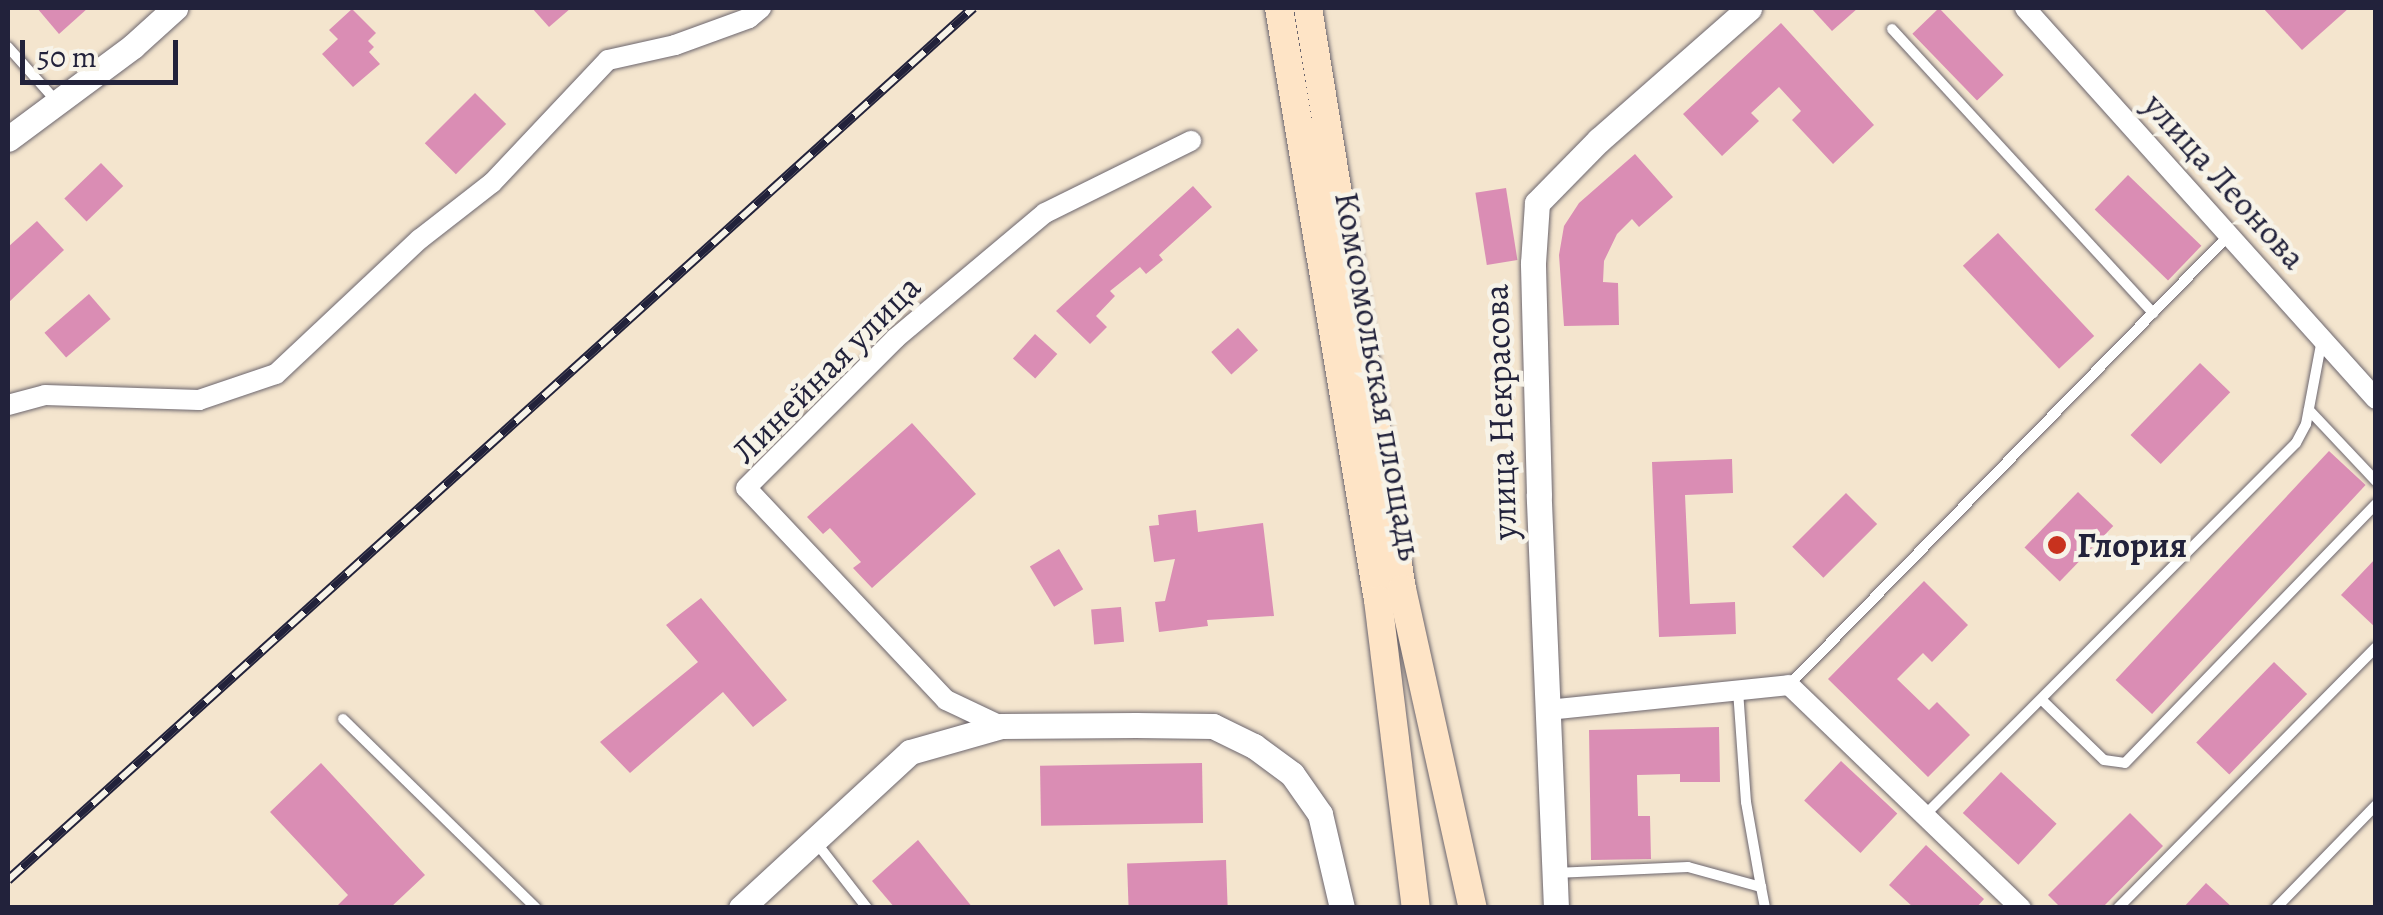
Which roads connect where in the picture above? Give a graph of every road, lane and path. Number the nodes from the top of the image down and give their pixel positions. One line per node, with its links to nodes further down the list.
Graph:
1 (175, 8): 9 (street)
2 (761, 8): 16 (street)
3 (1279, 8): 37 (main road, Комсомольская площадь)
4 (1308, 8): 38 (main road)
5 (1749, 8): 24 (street, улица Некрасова)
6 (2025, 8): 12 (street, улица Леонова)
7 (1892, 29): 13 (lane)
8 (8, 47): 9 (lane)
9 (58, 102): 10 (street)
10 (8, 140)
11 (1191, 141): 26 (street, Линейная улица)
12 (2230, 234): 13 (lane); 14 (street, улица Леонова)
13 (2153, 313): 21 (lane)
14 (2322, 339): 15 (street, улица Леонова); 17 (lane)
15 (2376, 399)
16 (8, 405)
17 (2309, 410): 18 (lane); 23 (lane)
18 (2376, 481)
19 (2376, 504): 23 (lane)
20 (2376, 646): 41 (lane)
21 (1789, 684): 22 (street); 28 (street)
22 (1738, 690): 24 (street); 31 (lane)
23 (2042, 700): 28 (lane)
24 (1548, 710): 30 (street, улица Некрасова)
25 (344, 719): 33 (lane)
26 (1001, 726): 29 (street); 36 (street)
27 (2376, 805): 42 (lane)
28 (1925, 815): 32 (street)
29 (814, 840): 34 (street); 35 (lane)
30 (1554, 873): 31 (lane); 39 (street, улица Некрасова)
31 (1761, 887): 40 (lane)
32 (2010, 904)
33 (536, 908)
34 (741, 908)
35 (867, 908)
36 (1342, 908)
37 (1416, 908)
38 (1472, 908)
39 (1556, 908)
40 (1765, 908)
41 (2118, 908)
42 (2276, 908)

